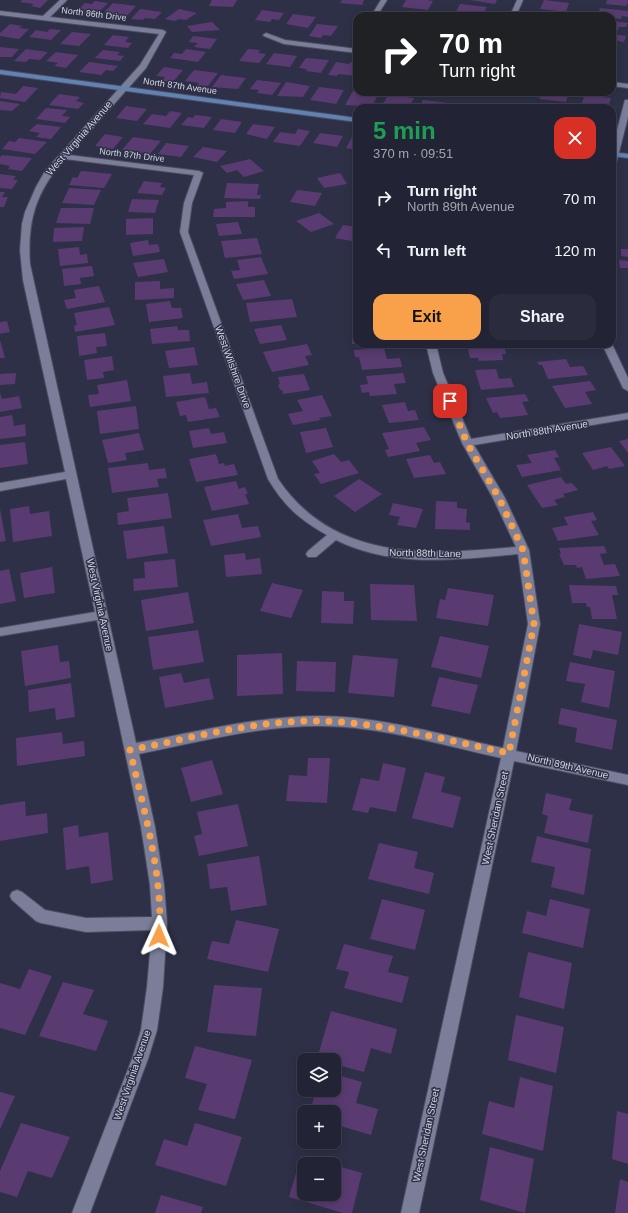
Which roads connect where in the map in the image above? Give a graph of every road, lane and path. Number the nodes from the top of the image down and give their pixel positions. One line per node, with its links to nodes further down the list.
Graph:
1 (64, 0): 7 (street)
2 (384, 0): 4 (street)
3 (520, 0): 5 (street)
4 (376, 12)
5 (515, 12)
6 (0, 13): 7 (street, North 86th Drive)
7 (45, 18): 8 (street, North 86th Drive)
8 (163, 32): 14 (street, West Virginia Avenue)
9 (266, 35): 10 (street)
10 (353, 51)
11 (0, 72): 14 (street, North 87th Avenue)
12 (616, 84): 13 (street)
13 (628, 86)
14 (124, 88): 16 (street, North 87th Avenue); 19 (street, West Virginia Avenue)
15 (628, 102): 17 (street)
16 (353, 119)
17 (616, 144)
18 (616, 154): 20 (street)
19 (62, 156): 21 (street, North 87th Drive); 27 (street, West Virginia Avenue)
20 (628, 156)
21 (199, 173): 29 (street, West Wilshire Drive)
22 (432, 348): 26 (street, West Sheridan Street)
23 (609, 348): 24 (street)
24 (628, 388)
25 (628, 416): 26 (street, North 88th Avenue)
26 (467, 443): 30 (street, West Sheridan Street)
27 (70, 476): 28 (street); 32 (street, West Virginia Avenue)
28 (0, 487)
29 (335, 535): 30 (street, North 88th Lane); 31 (street)
30 (523, 550): 35 (street, West Sheridan Street)
31 (312, 554)
32 (102, 615): 33 (street); 34 (street, West Virginia Avenue)
33 (0, 632)
34 (130, 750): 35 (street, North 89th Avenue); 38 (street, West Virginia Avenue)
35 (509, 753): 36 (street, North 89th Avenue); 40 (street, West Sheridan Street)
36 (628, 780)
37 (17, 896): 38 (street)
38 (160, 923): 39 (street, West Virginia Avenue)
39 (81, 1213)
40 (410, 1213)

